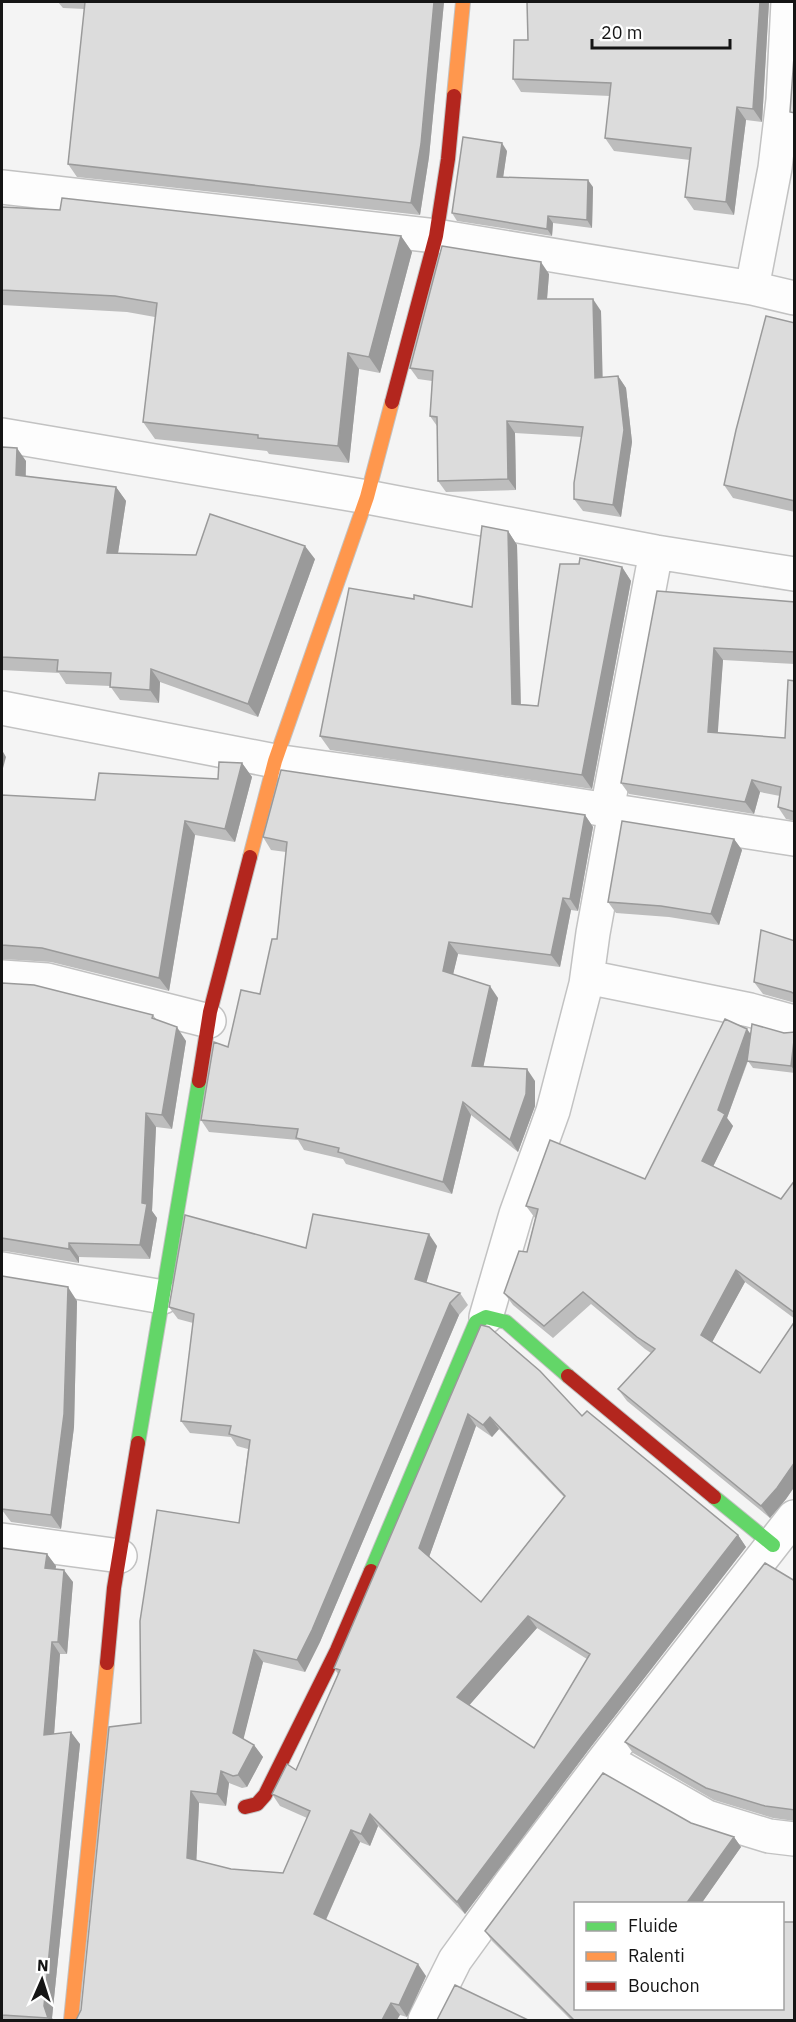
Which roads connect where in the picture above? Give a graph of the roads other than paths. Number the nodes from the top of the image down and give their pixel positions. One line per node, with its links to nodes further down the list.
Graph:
1 (463, 2): 4 (street)
2 (788, 2): 5 (street)
3 (2, 187): 4 (street)
4 (436, 236): 5 (street); 8 (street)
5 (752, 288): 6 (street)
6 (795, 297)
7 (2, 435): 8 (street)
8 (367, 497): 9 (street); 12 (street)
9 (656, 552): 10 (street); 13 (street)
10 (795, 574)
11 (2, 708): 12 (street)
12 (275, 761): 13 (street); 17 (street)
13 (611, 811): 14 (street); 16 (street)
14 (795, 839)
15 (2, 977): 17 (street)
16 (587, 977): 18 (street); 21 (street)
17 (209, 1021): 20 (street)
18 (795, 1022)
19 (2, 1269): 20 (street)
20 (163, 1297): 25 (street)
21 (486, 1317): 24 (street); 27 (street)
22 (795, 1517): 24 (street)
23 (2, 1540): 25 (street)
24 (773, 1545): 26 (street)
25 (120, 1556): 29 (street)
26 (605, 1759): 28 (street); 30 (street)
27 (245, 1807)
28 (795, 1839)
29 (71, 2020)
30 (425, 2020)

